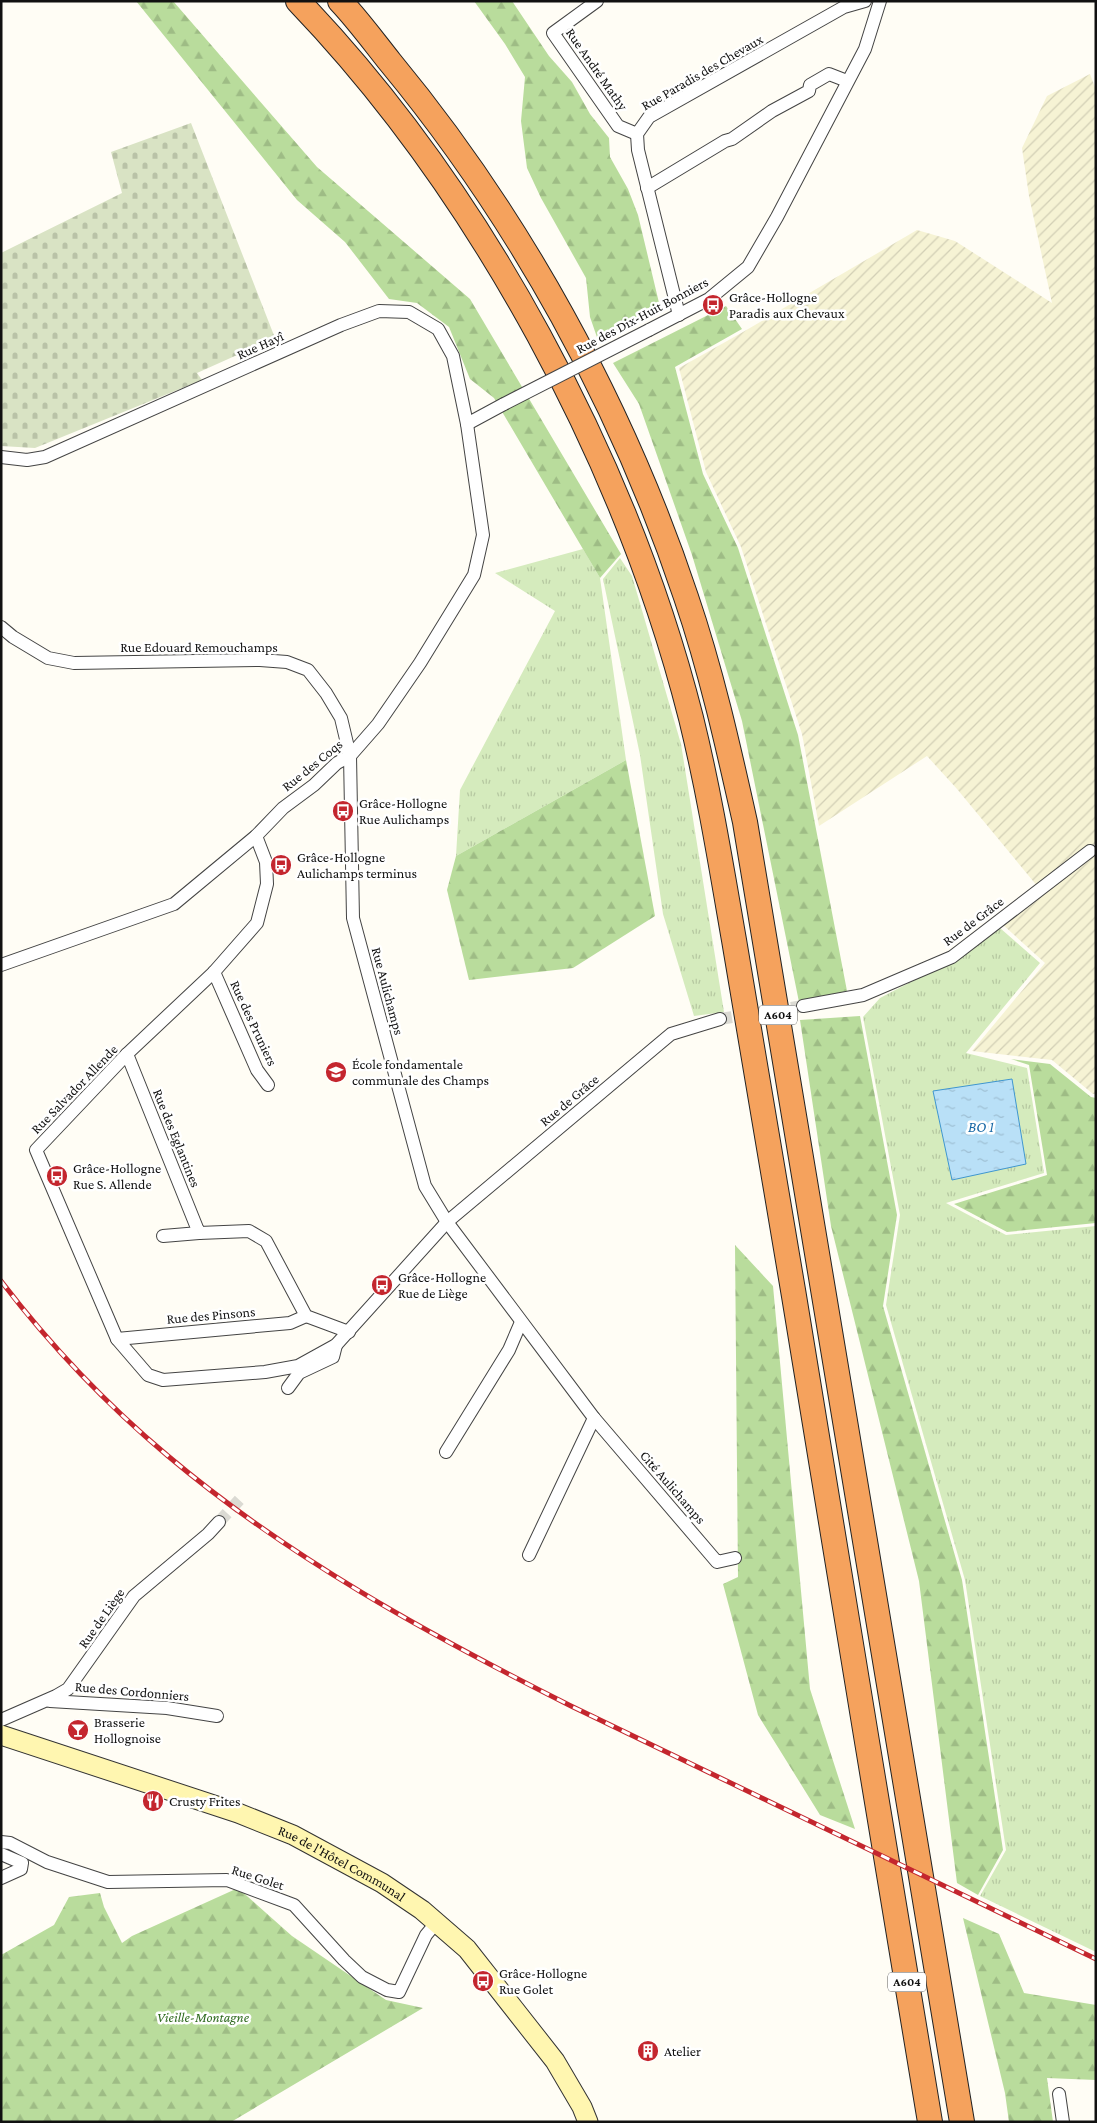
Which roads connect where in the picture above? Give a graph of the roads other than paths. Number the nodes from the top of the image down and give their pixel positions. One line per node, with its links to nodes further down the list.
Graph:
1 (298, 1): 47 (highway, A604)
2 (340, 1): 48 (highway, A604)
3 (597, 1): 8 (street, Rue André Mathy)
4 (865, 1): 6 (street)
5 (880, 1): 7 (street, Rue des Dix-Huit Bonniers)
6 (843, 4): 8 (street, Rue Paradis des Chevaux)
7 (847, 81): 9 (street); 10 (street, Rue des Dix-Huit Bonniers)
8 (637, 134): 9 (street)
9 (647, 188): 10 (street)
10 (679, 315): 11 (street, Rue des Dix-Huit Bonniers, bridge)
11 (467, 424): 12 (street, Rue Hayî); 14 (street, Rue des Coqs)
12 (1, 457)
13 (1, 627): 14 (street, Rue Edouard Remouchamps)
14 (350, 756): 15 (street, Rue des Coqs); 23 (street, Rue Aulichamps)
15 (256, 836): 17 (street, Rue des Coqs); 18 (street, Rue Salvador Allende)
16 (1090, 851): 19 (street, Rue de Grâce)
17 (1, 965)
18 (214, 972): 21 (street, Rue Salvador Allende); 22 (street, Rue des Pruniers)
19 (803, 1006)
20 (720, 1019): 23 (street, Rue de Grâce)
21 (127, 1054): 24 (street, Rue des Eglantines); 29 (street, Rue Salvador Allende)
22 (268, 1085)
23 (447, 1222): 27 (street, Cité Aulichamps); 28 (street)
24 (199, 1232): 25 (street); 26 (street)
25 (162, 1236)
26 (306, 1316): 28 (street); 29 (street, Rue des Pinsons)
27 (521, 1322): 32 (street, Cité Aulichamps); 33 (street)
28 (349, 1332): 30 (street)
29 (117, 1339): 30 (street, Rue Salvador Allende)
30 (336, 1345): 31 (street)
31 (288, 1388)
32 (594, 1418): 35 (street); 36 (street, Cité Aulichamps)
33 (446, 1452)
34 (219, 1522): 37 (street, Rue de Liège)
35 (529, 1555)
36 (735, 1558)
37 (45, 1701): 38 (street, Rue des Cordonniers); 39 (street, Rue de Liège)
38 (217, 1716)
39 (1, 1720)
40 (1, 1735): 44 (street, Rue de l'Hôtel Communal)
41 (1, 1842): 44 (street, Rue Golet)
42 (1, 1854): 43 (street)
43 (1, 1878)
44 (436, 1923): 46 (street, Rue de l'Hôtel Communal)
45 (1059, 2094): 49 (street)
46 (588, 2122)
47 (930, 2122)
48 (962, 2122)
49 (1063, 2122)

